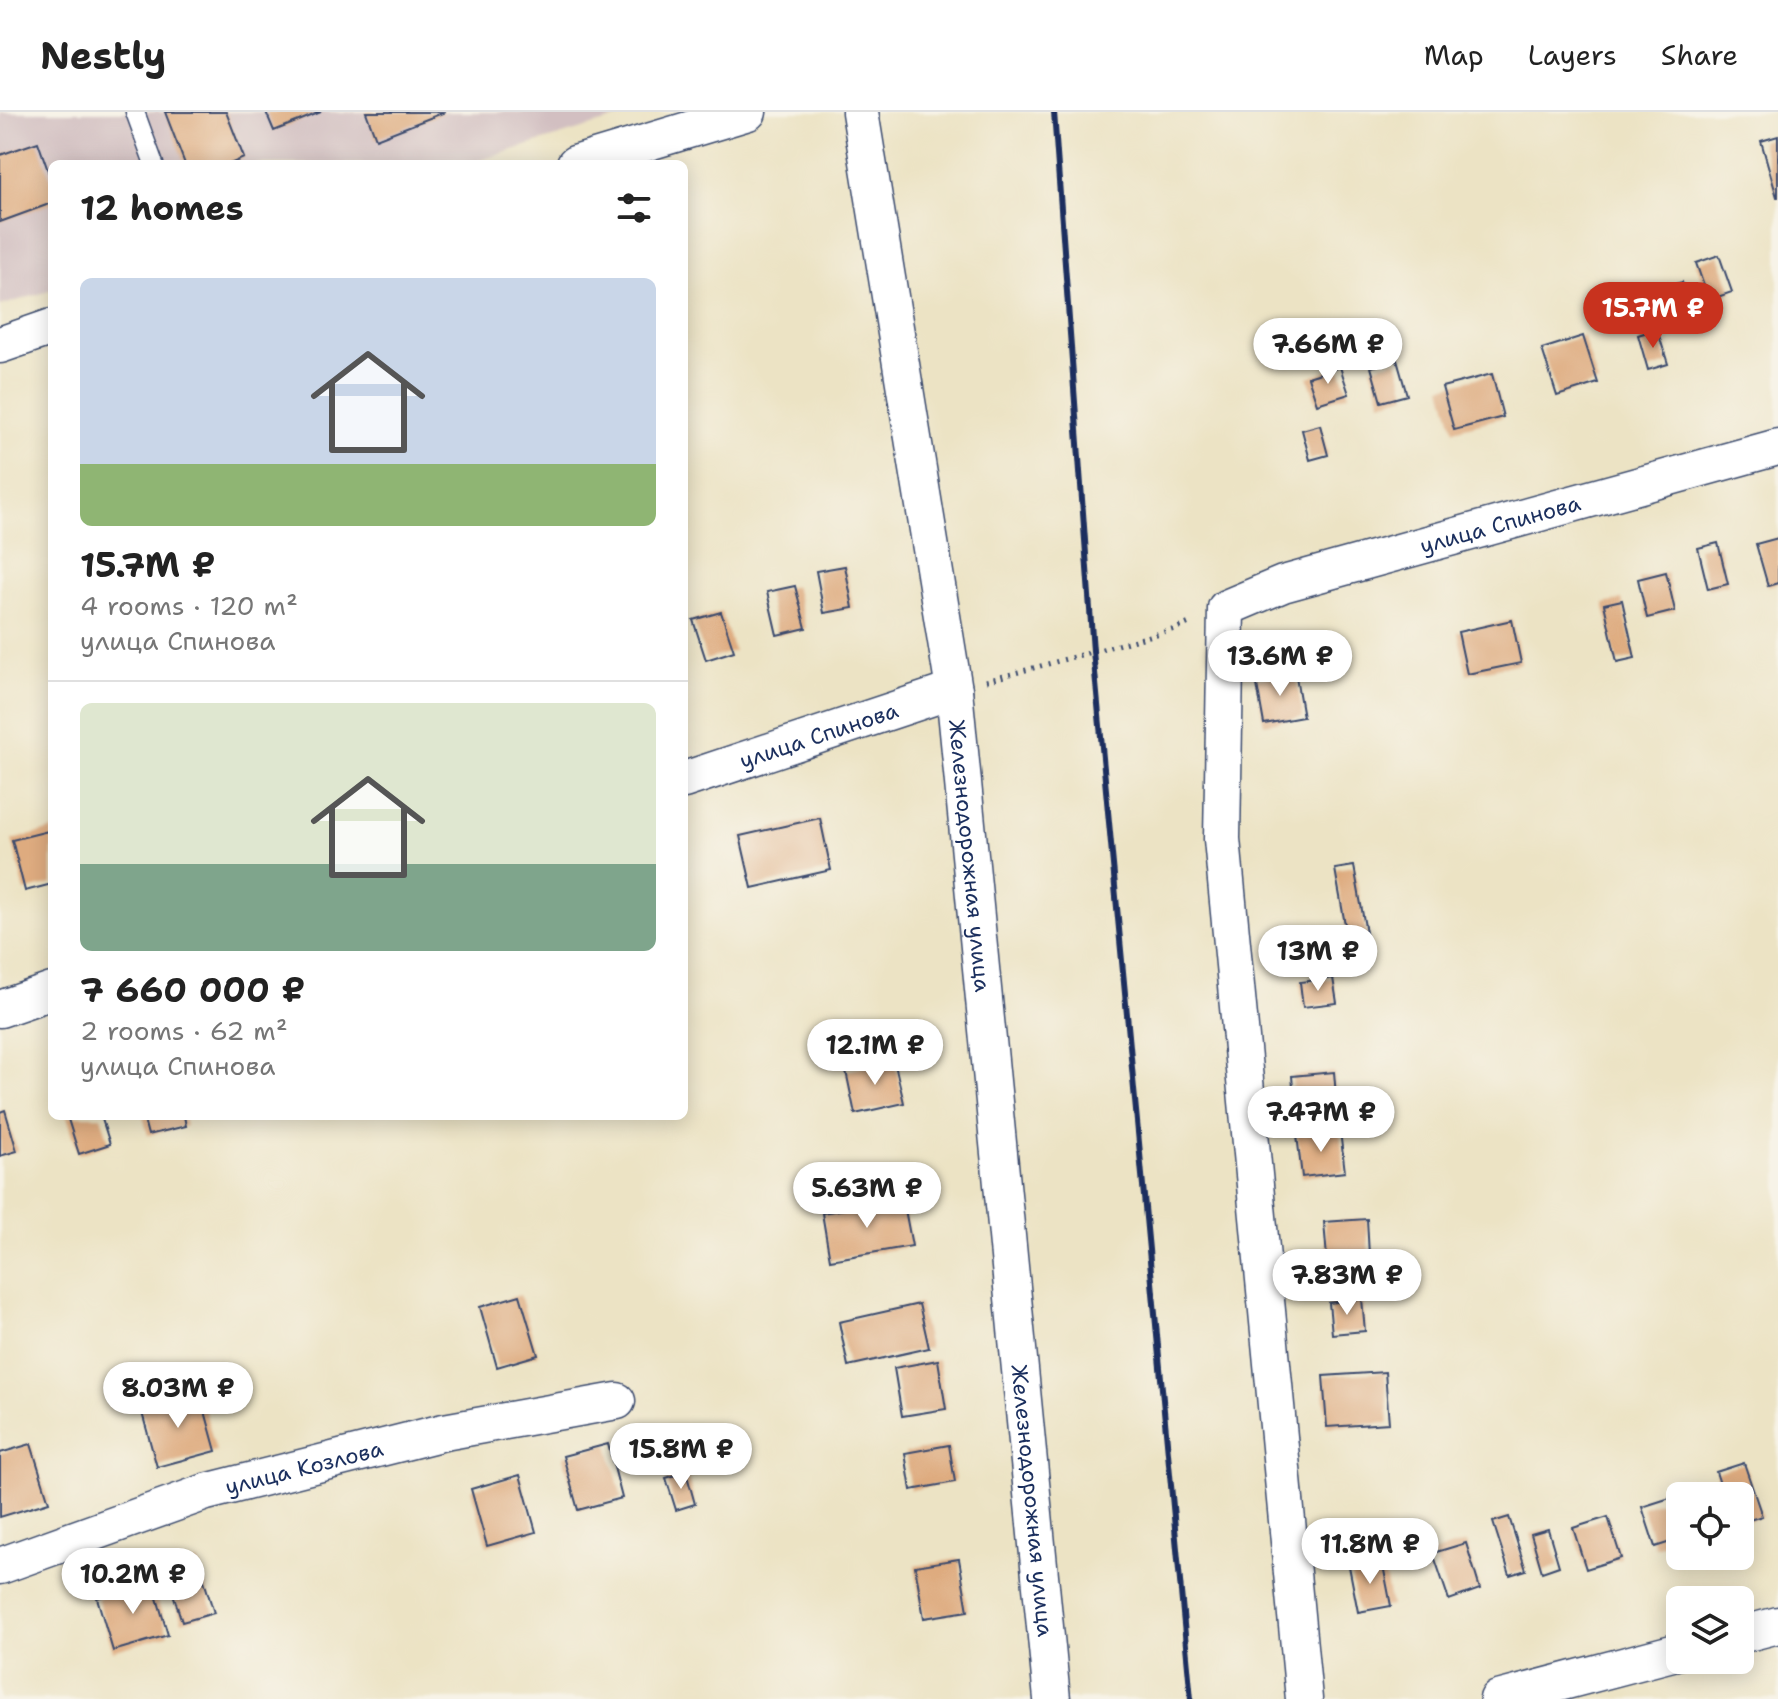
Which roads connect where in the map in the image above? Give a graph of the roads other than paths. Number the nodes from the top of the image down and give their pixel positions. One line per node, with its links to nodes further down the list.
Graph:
1 (135, 112): 4 (lane)
2 (748, 112): 5 (street)
3 (860, 112): 9 (street, Железнодорожная улица)
4 (153, 160)
5 (588, 160)
6 (48, 328): 7 (street)
7 (0, 345)
8 (1778, 447): 19 (street, улица Спинова)
9 (954, 690): 10 (street, улица Спинова); 18 (street, Железнодорожная улица)
10 (688, 779)
11 (48, 992): 12 (street)
12 (0, 1009)
13 (617, 1401): 14 (street, улица Козлова)
14 (0, 1566)
15 (1778, 1625): 16 (street)
16 (1754, 1631)
17 (1666, 1655): 20 (street)
18 (1052, 1699)
19 (1304, 1699)
20 (1498, 1699)

